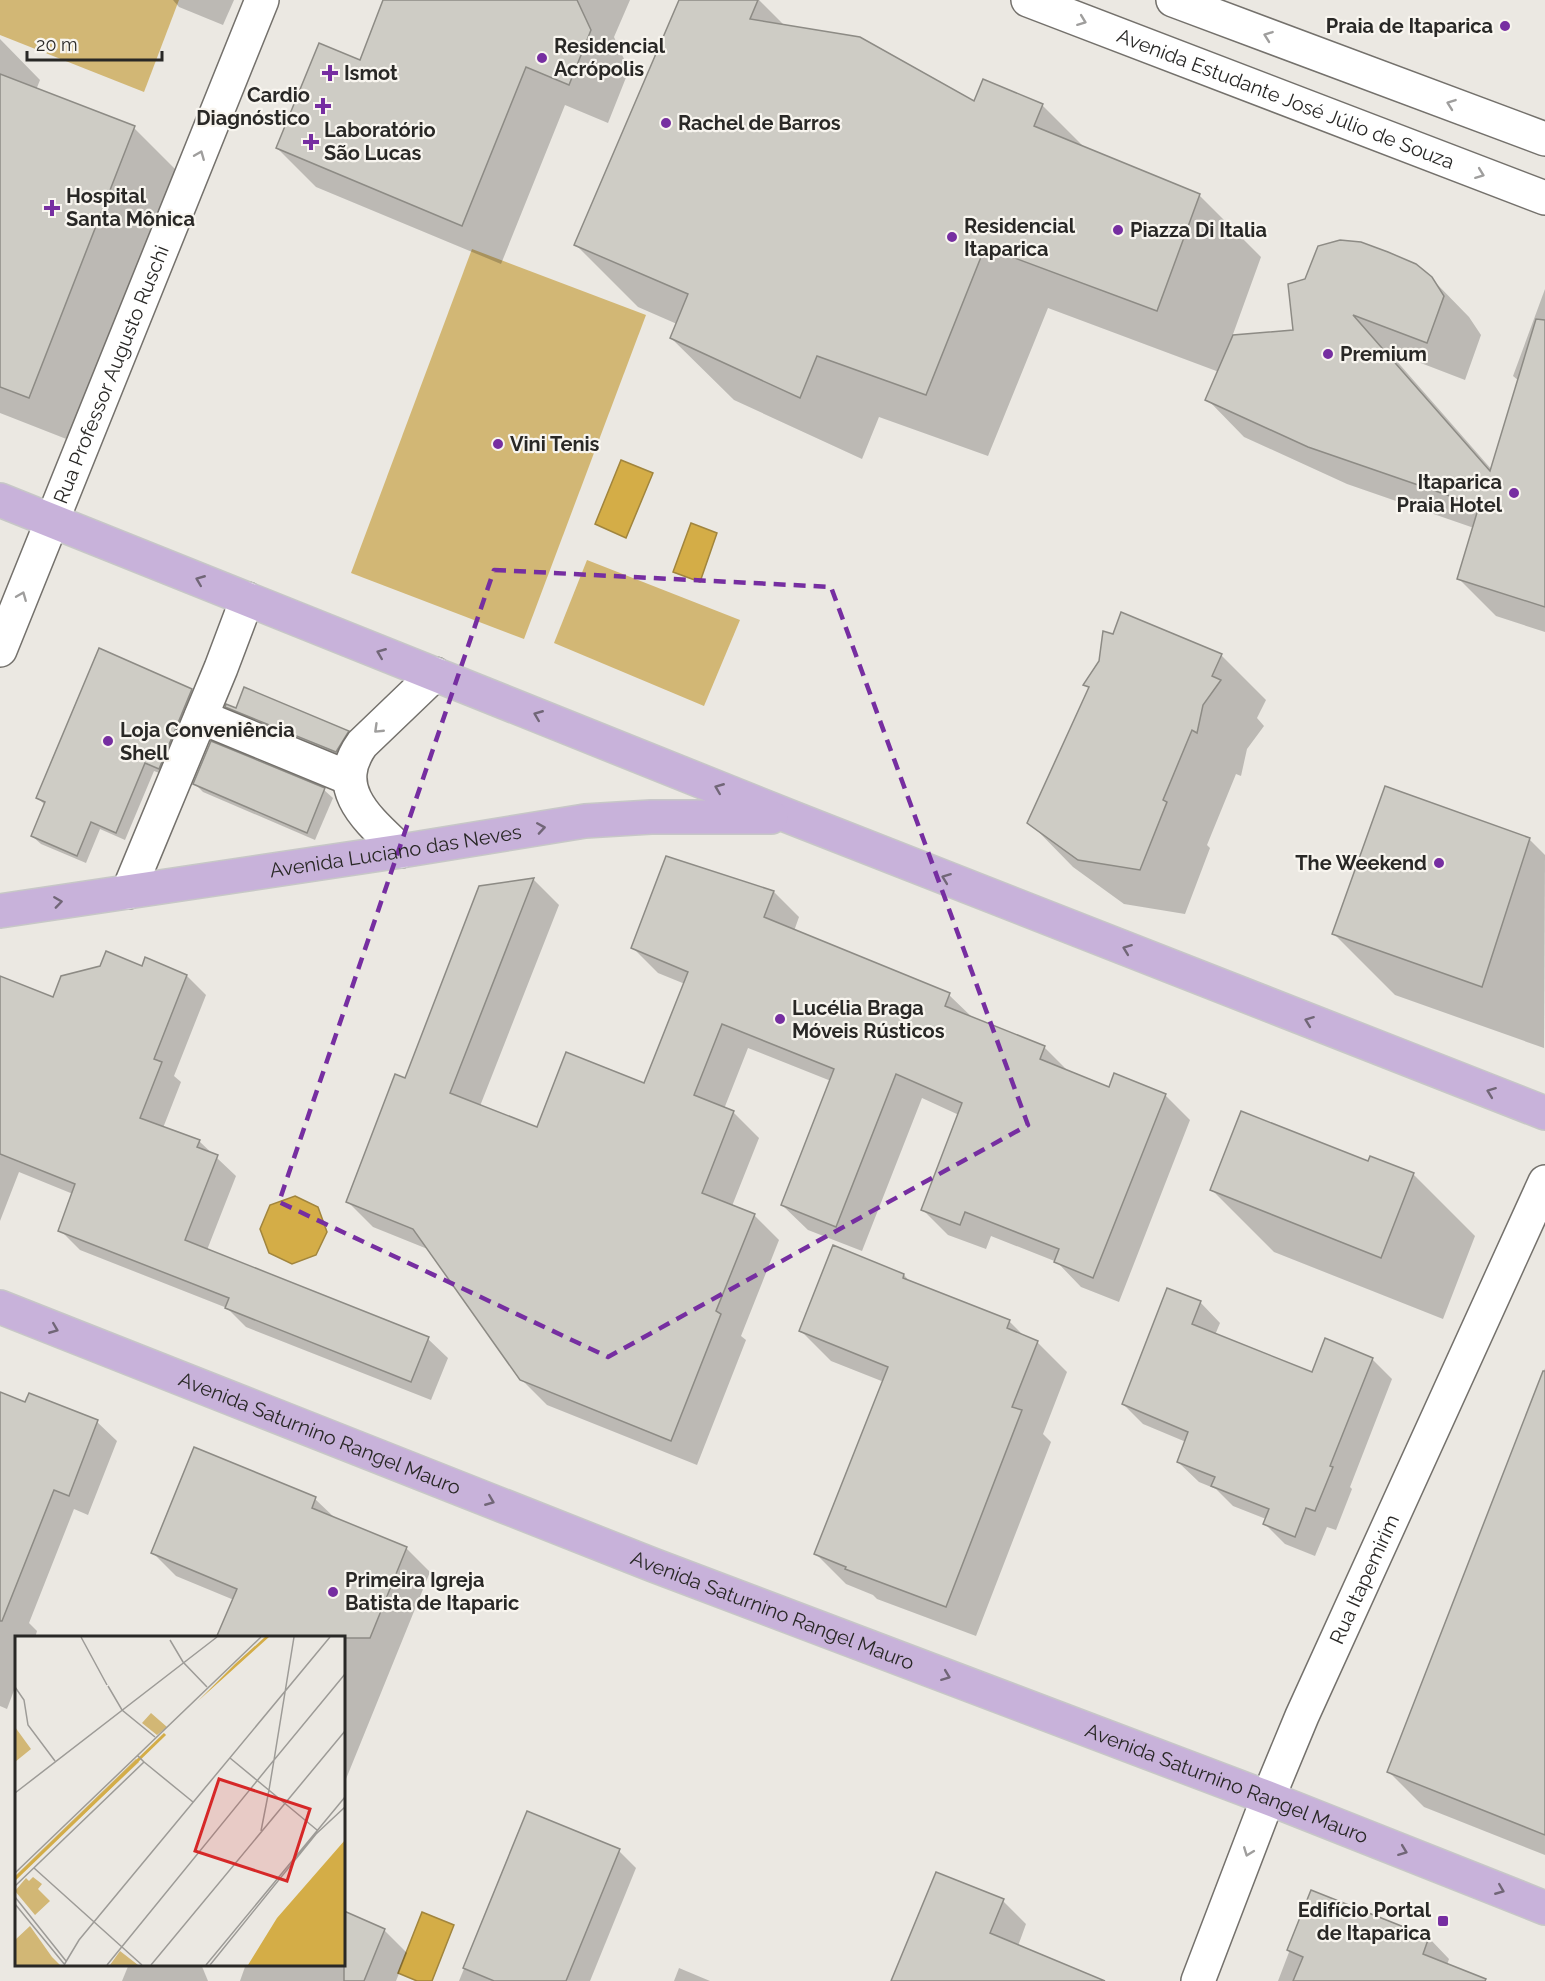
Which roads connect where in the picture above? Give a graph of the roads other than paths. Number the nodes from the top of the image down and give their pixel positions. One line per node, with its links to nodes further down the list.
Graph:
1 (262, 0): 7 (street, Rua Professor Augusto Ruschi, one-way to 1)
2 (1028, 0): 5 (street, Avenida Estudante José Júlio de Souza, one-way to 5)
3 (1173, 0): 4 (street, one-way to 3)
4 (1545, 139)
5 (1545, 198)
6 (0, 500): 7 (main road)
7 (51, 521): 8 (main road, one-way to 7); 9 (street, Rua Professor Augusto Ruschi, one-way to 7)
8 (247, 599): 10 (main road, one-way to 8); 11 (street)
9 (0, 650)
10 (435, 674): 12 (street, one-way to 12); 13 (main road, one-way to 10)
11 (201, 717): 12 (street); 15 (street)
12 (350, 778): 14 (street)
13 (793, 818): 14 (main road, Avenida Luciano das Neves, one-way to 13); 17 (main road, one-way to 13)
14 (401, 851): 15 (main road, Avenida Luciano das Neves)
15 (128, 892): 16 (main road, Avenida Luciano das Neves, one-way to 15)
16 (0, 911)
17 (1545, 1113)
18 (1545, 1182): 20 (street, Rua Itapemirim)
19 (0, 1307): 20 (main road, Avenida Saturnino Rangel Mauro, one-way to 20)
20 (1268, 1798): 21 (main road, Avenida Saturnino Rangel Mauro, one-way to 21); 22 (street, Rua Itapemirim, one-way to 22)
21 (1545, 1908)
22 (1197, 1981)

